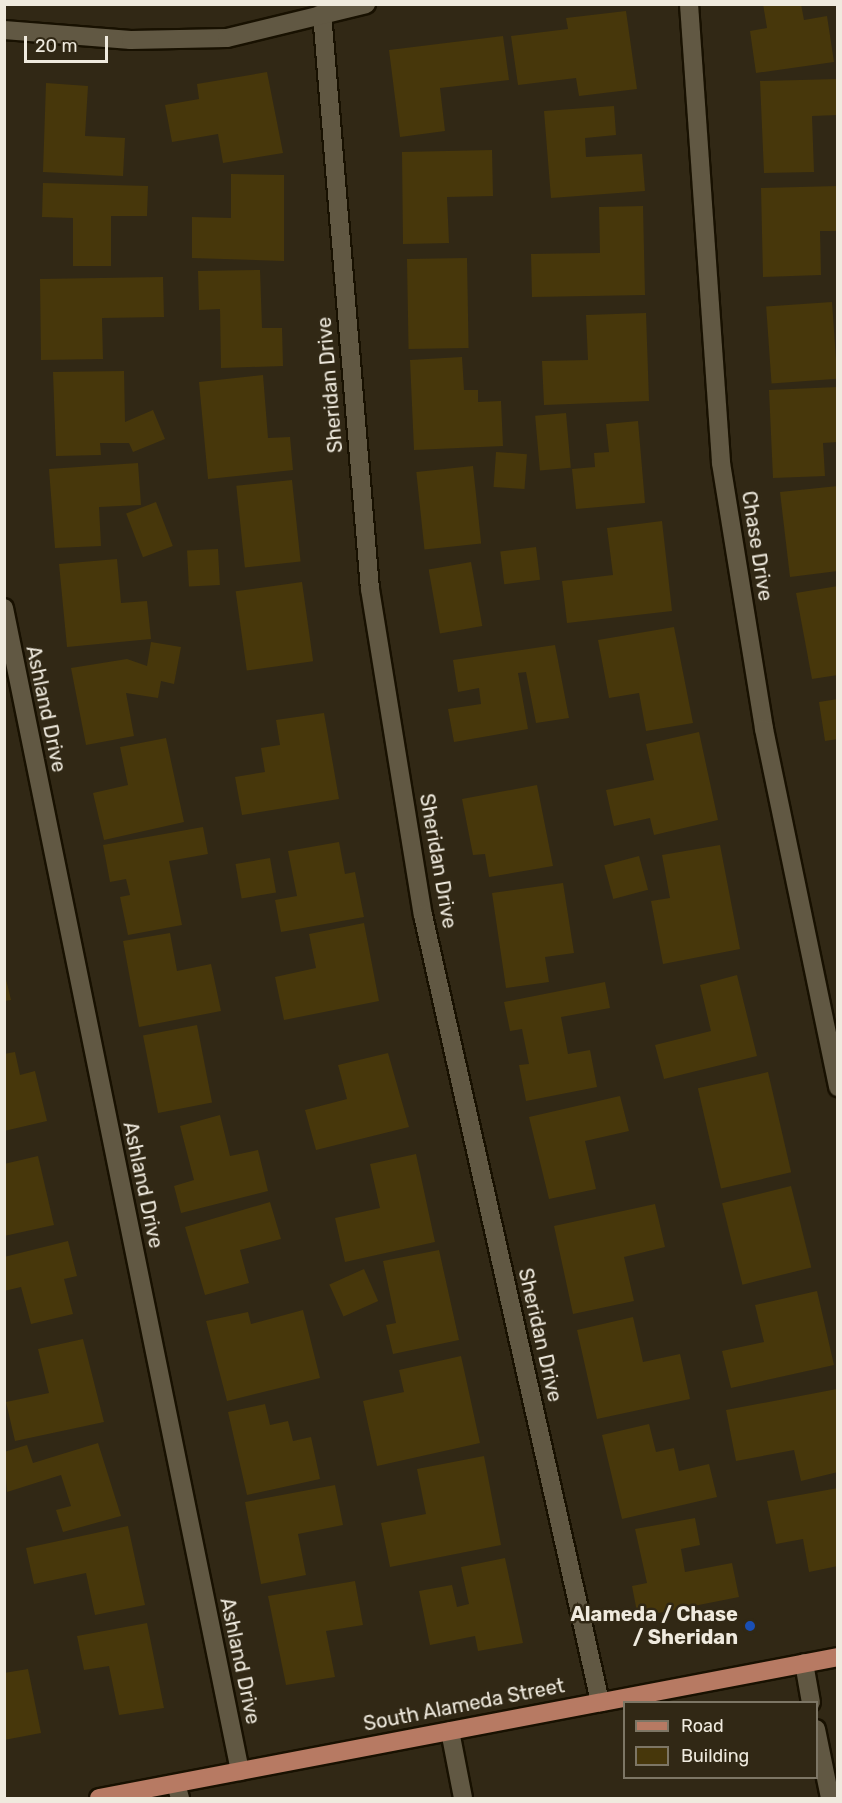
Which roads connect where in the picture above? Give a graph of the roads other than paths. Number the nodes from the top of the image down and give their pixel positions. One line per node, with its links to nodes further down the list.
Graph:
1 (366, 4): 3 (street)
2 (689, 4): 7 (street, Chase Drive)
3 (322, 13): 4 (street); 11 (street, Sheridan Drive)
4 (4, 30)
5 (4, 608): 6 (street, Ashland Drive)
6 (6, 631): 14 (street, Ashland Drive)
7 (837, 1087)
8 (837, 1657): 9 (main road, South Alameda Street)
9 (804, 1663): 10 (street); 11 (main road, South Alameda Street)
10 (811, 1701)
11 (600, 1702): 12 (main road, South Alameda Street)
12 (450, 1731): 14 (main road, South Alameda Street); 17 (street)
13 (818, 1739): 18 (street)
14 (240, 1772): 15 (main road, South Alameda Street)
15 (178, 1791): 16 (main road, South Alameda Street)
16 (99, 1798)
17 (463, 1798)
18 (830, 1798)

